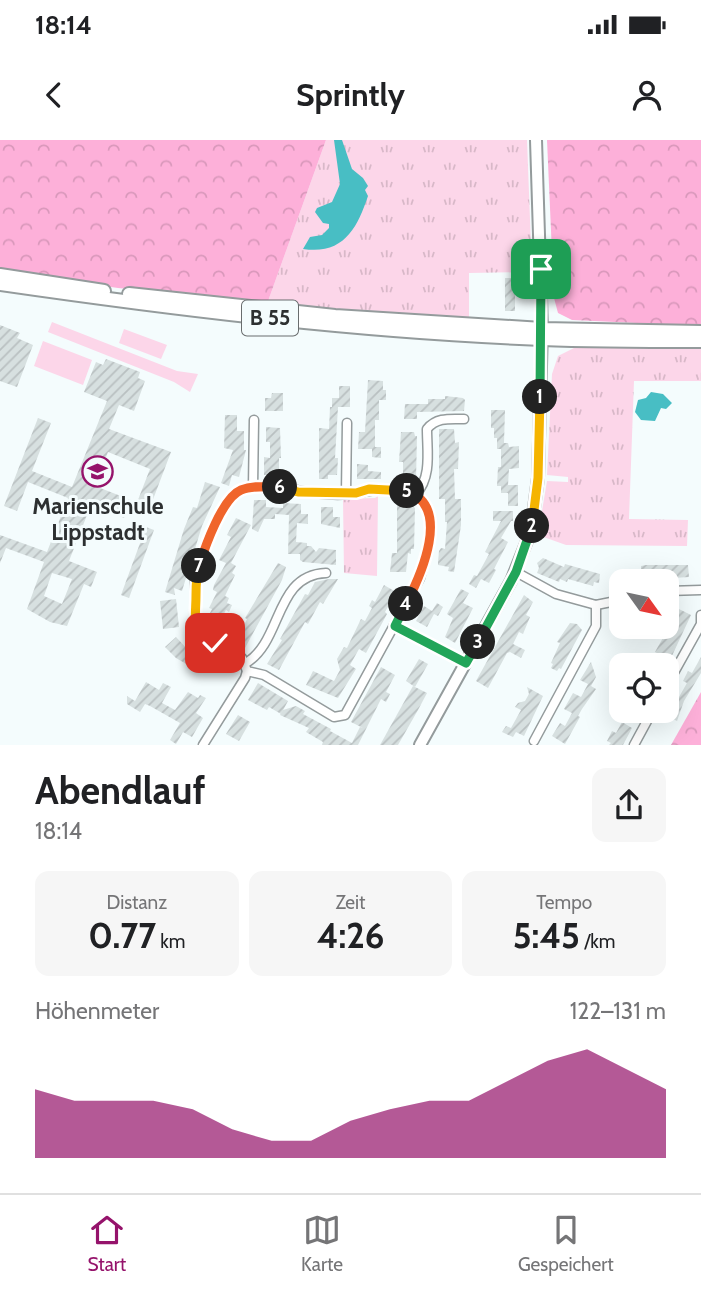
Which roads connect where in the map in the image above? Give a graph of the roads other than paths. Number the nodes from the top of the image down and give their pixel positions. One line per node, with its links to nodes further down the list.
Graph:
1 (536, 140): 5 (street)
2 (0, 275): 5 (main road, B 55)
3 (0, 284): 5 (main road, B 55)
4 (701, 332): 5 (main road, B 55)
5 (542, 334): 6 (main road, B 55); 13 (street)
6 (701, 341)
7 (464, 419): 12 (street)
8 (254, 420): 10 (street)
9 (347, 423): 11 (street)
10 (253, 487): 11 (street); 23 (street)
11 (346, 493): 12 (street)
12 (416, 494): 20 (street)
13 (516, 572): 18 (street); 21 (street)
14 (326, 573): 23 (street)
15 (701, 590): 16 (street)
16 (679, 591)
17 (609, 602): 18 (street)
18 (596, 605): 25 (street)
19 (701, 615): 22 (street)
20 (395, 626): 21 (street); 23 (street)
21 (466, 663): 27 (street)
22 (679, 663)
23 (246, 667): 26 (street)
24 (646, 723): 28 (street)
25 (534, 741)
26 (203, 745)
27 (420, 745)
28 (634, 745)

